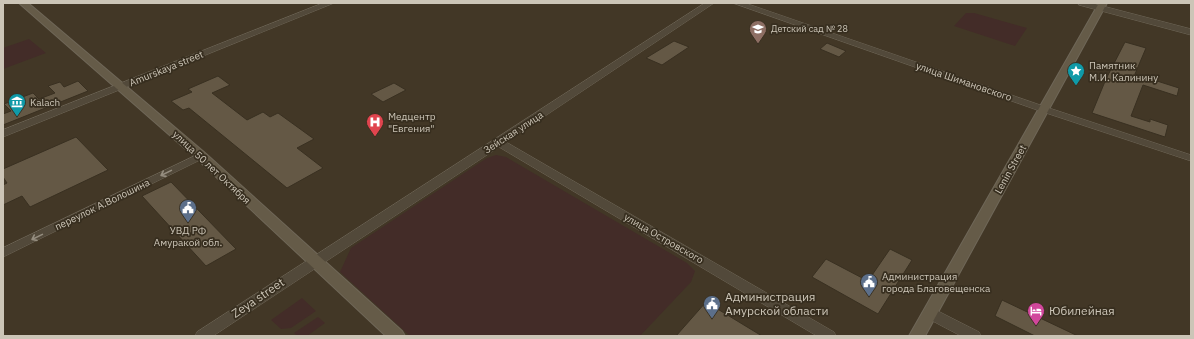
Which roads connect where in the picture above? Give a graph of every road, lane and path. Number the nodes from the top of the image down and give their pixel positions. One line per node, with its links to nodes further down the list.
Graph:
1 (23, 3): 8 (main road, улица 50 лет Октября)
2 (330, 3): 8 (street, Amurskaya street)
3 (710, 3): 11 (street, Зейская улица)
4 (737, 3): 9 (street, улица Шимановского)
5 (1082, 3): 6 (street)
6 (1102, 6): 7 (street); 9 (main road, Lenin Street)
7 (1191, 32)
8 (122, 86): 10 (street, Amurskaya street); 12 (main road, улица 50 лет Октября)
9 (1044, 109): 13 (street, улица Шимановского); 16 (main road, Lenin Street)
10 (3, 134)
11 (498, 142): 15 (street, Зейская улица); 19 (street, улица Островского)
12 (201, 156): 14 (street, переулок А.Волошина, one-way to 14); 15 (main road, улица 50 лет Октября)
13 (1191, 158)
14 (3, 253)
15 (315, 261): 17 (street, Zeya street); 18 (main road, улица 50 лет Октября)
16 (930, 313): 20 (main road, Lenin Street); 21 (street)
17 (202, 336)
18 (397, 336)
19 (828, 336)
20 (917, 336)
21 (974, 336)

